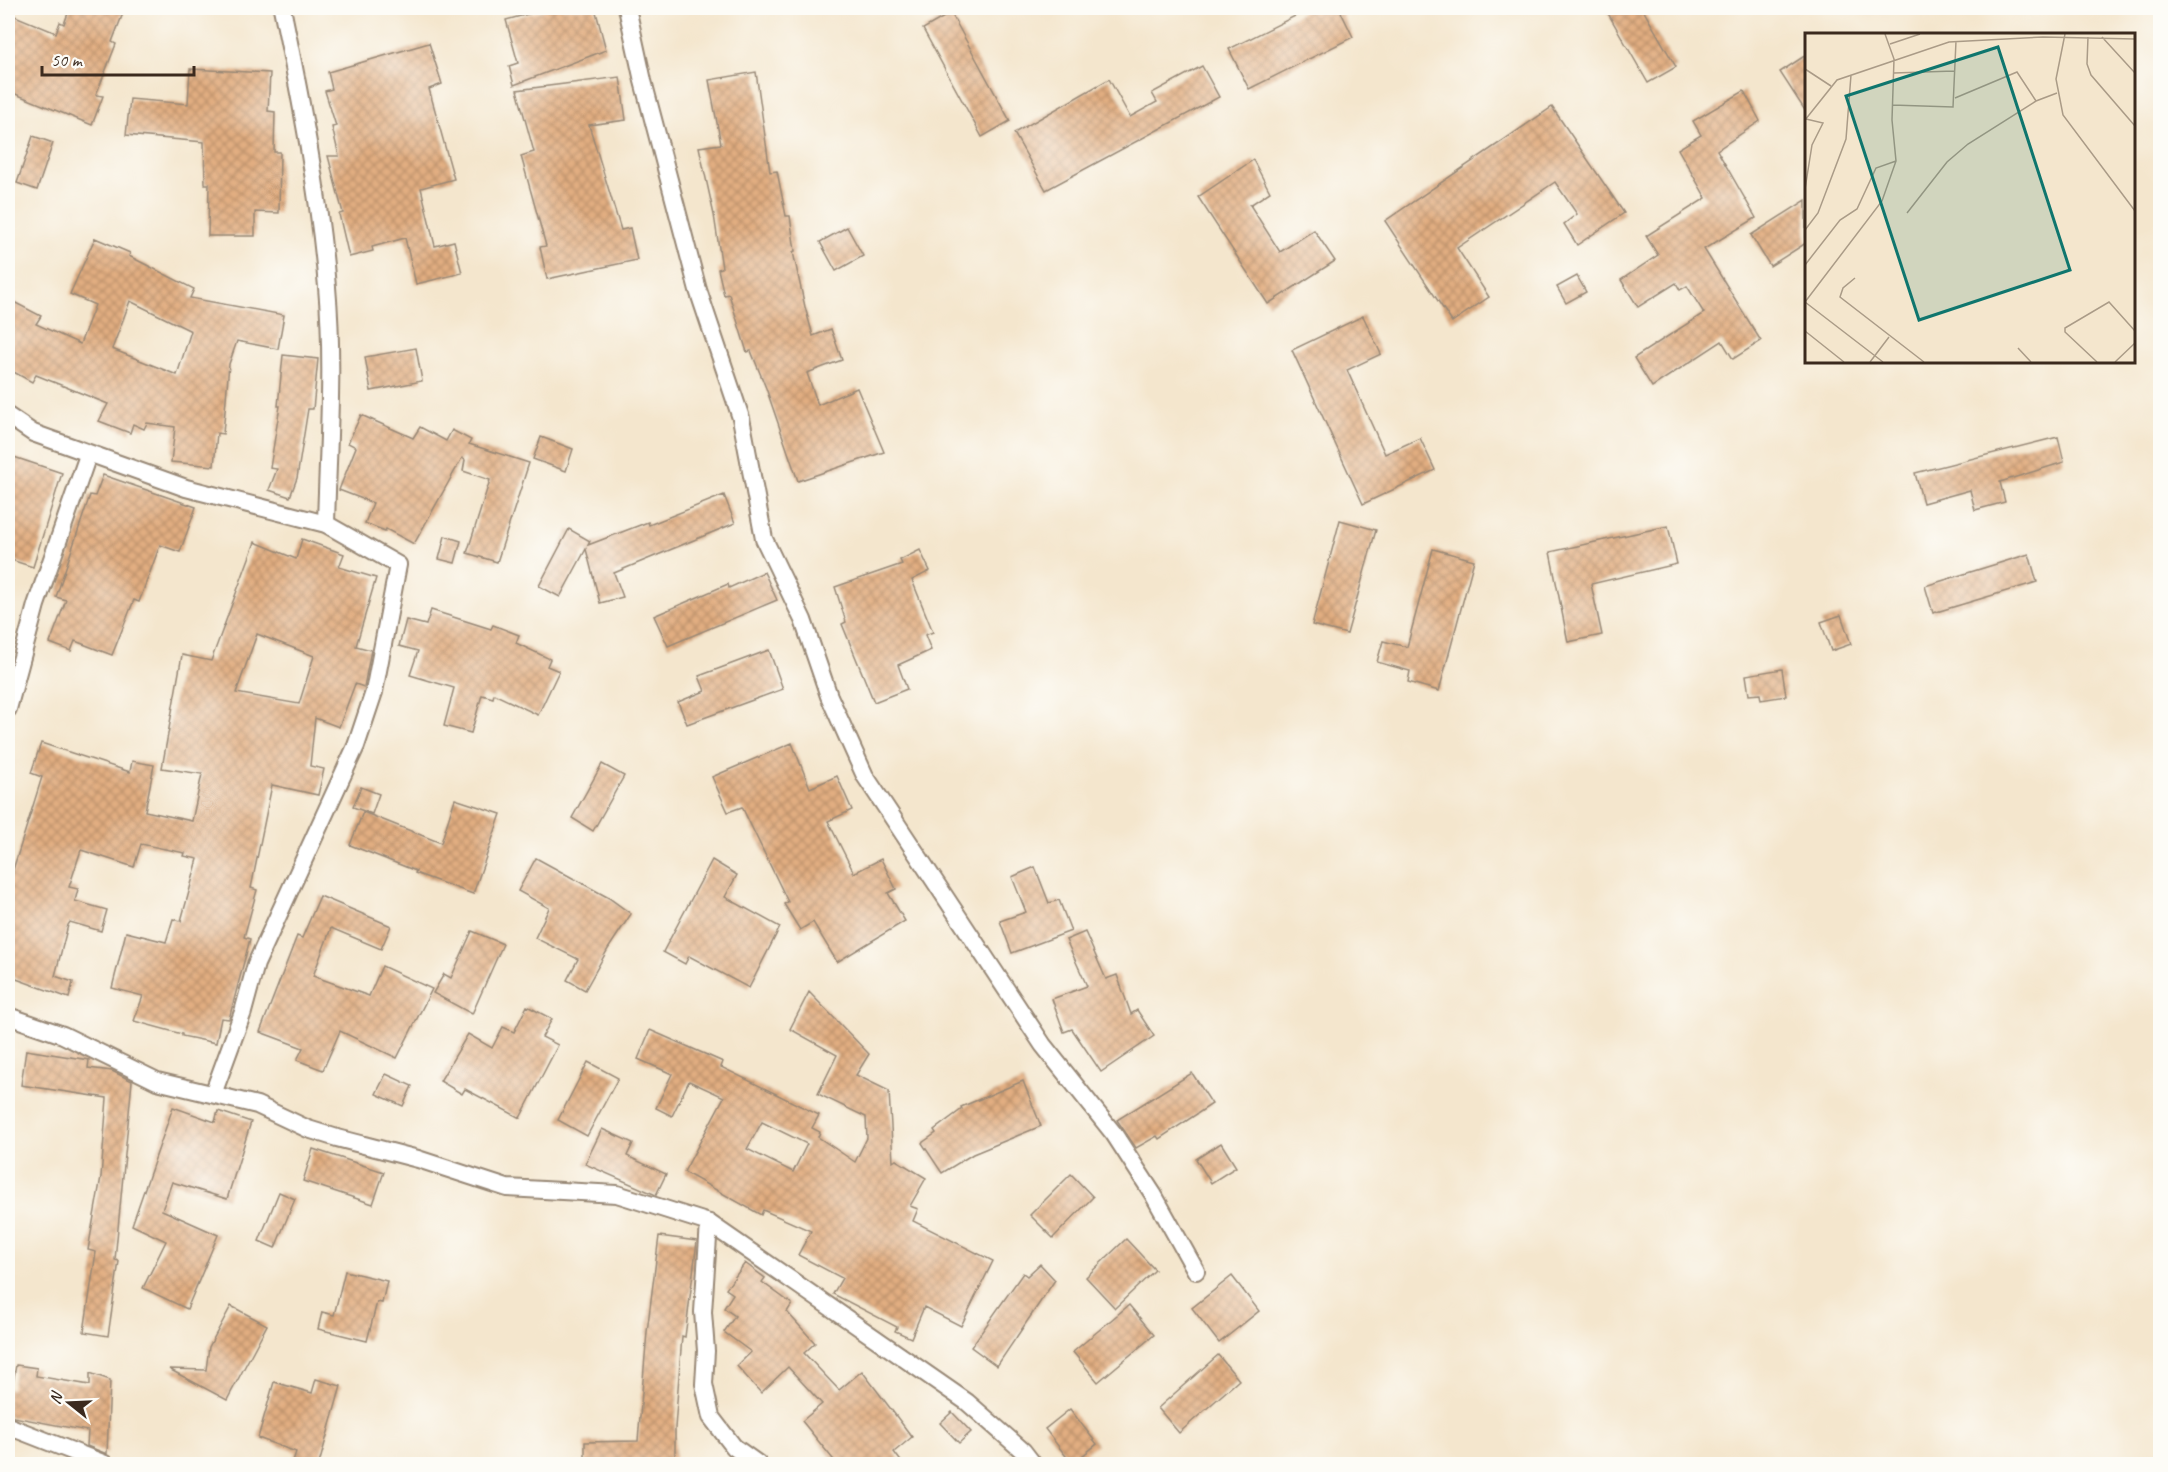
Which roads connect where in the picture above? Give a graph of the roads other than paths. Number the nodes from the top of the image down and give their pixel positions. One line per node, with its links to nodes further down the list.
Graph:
1 (282, 8): 5 (street)
2 (627, 8): 10 (street)
3 (8, 416): 4 (street)
4 (88, 455): 5 (street); 6 (street)
5 (326, 524): 8 (street)
6 (8, 709)
7 (8, 1016): 8 (street)
8 (213, 1094): 9 (street)
9 (709, 1223): 13 (street); 14 (street)
10 (1196, 1271)
11 (8, 1425): 12 (street)
12 (105, 1464)
13 (758, 1464)
14 (1034, 1464)

